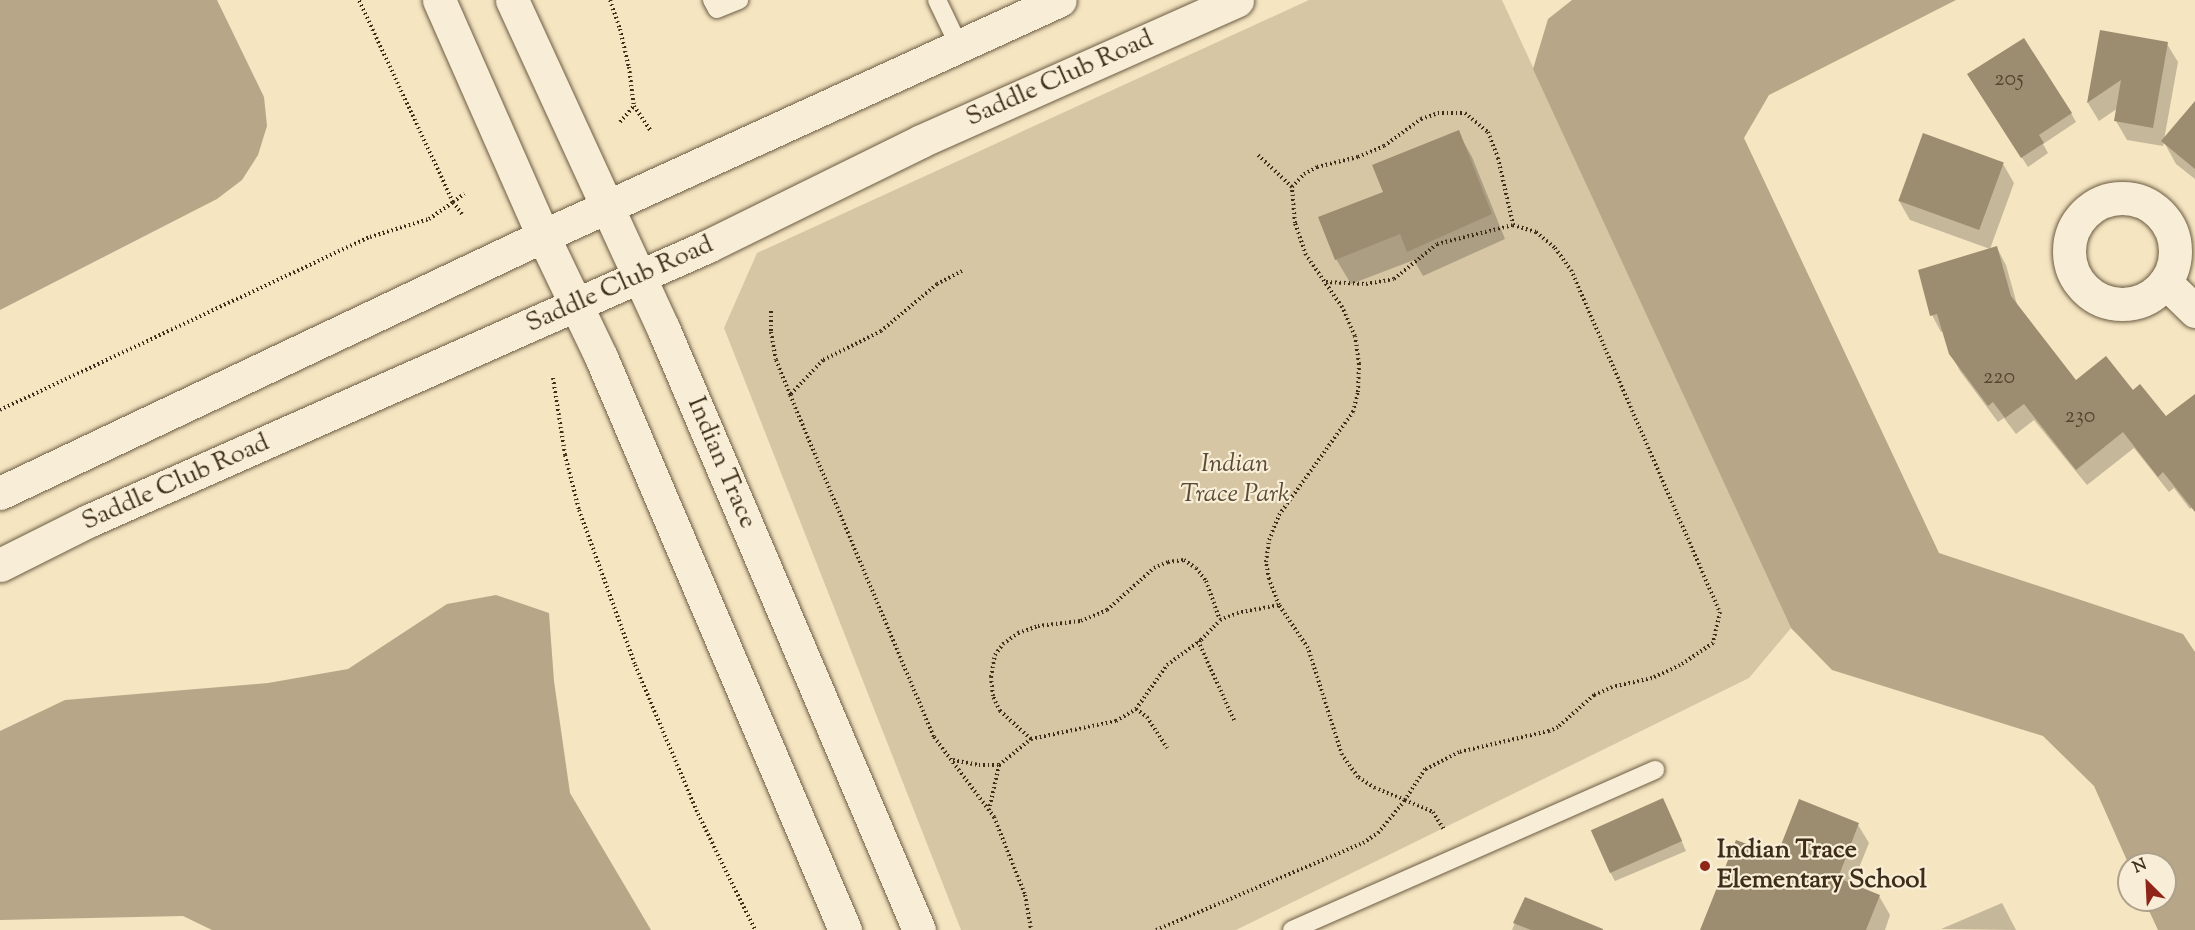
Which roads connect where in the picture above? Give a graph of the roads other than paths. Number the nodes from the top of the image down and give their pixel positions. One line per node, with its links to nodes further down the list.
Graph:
1 (439, 0): 10 (street)
2 (512, 0): 9 (street, Indian Trace)
3 (712, 0): 4 (lane)
4 (739, 0)
5 (937, 0): 8 (lane)
6 (1060, 0): 8 (street)
7 (1238, 0): 11 (street, Saddle Club Road)
8 (959, 46): 9 (street)
9 (608, 208): 10 (street); 11 (street, Indian Trace)
10 (543, 236): 13 (street); 15 (street)
11 (639, 277): 13 (street, Saddle Club Road); 19 (street, Indian Trace)
12 (2165, 282): 14 (street)
13 (576, 306): 16 (street, Saddle Club Road); 18 (street)
14 (2195, 311)
15 (0, 493)
16 (0, 565)
17 (1655, 770): 20 (lane)
18 (845, 930)
19 (919, 930)
20 (1292, 930)

